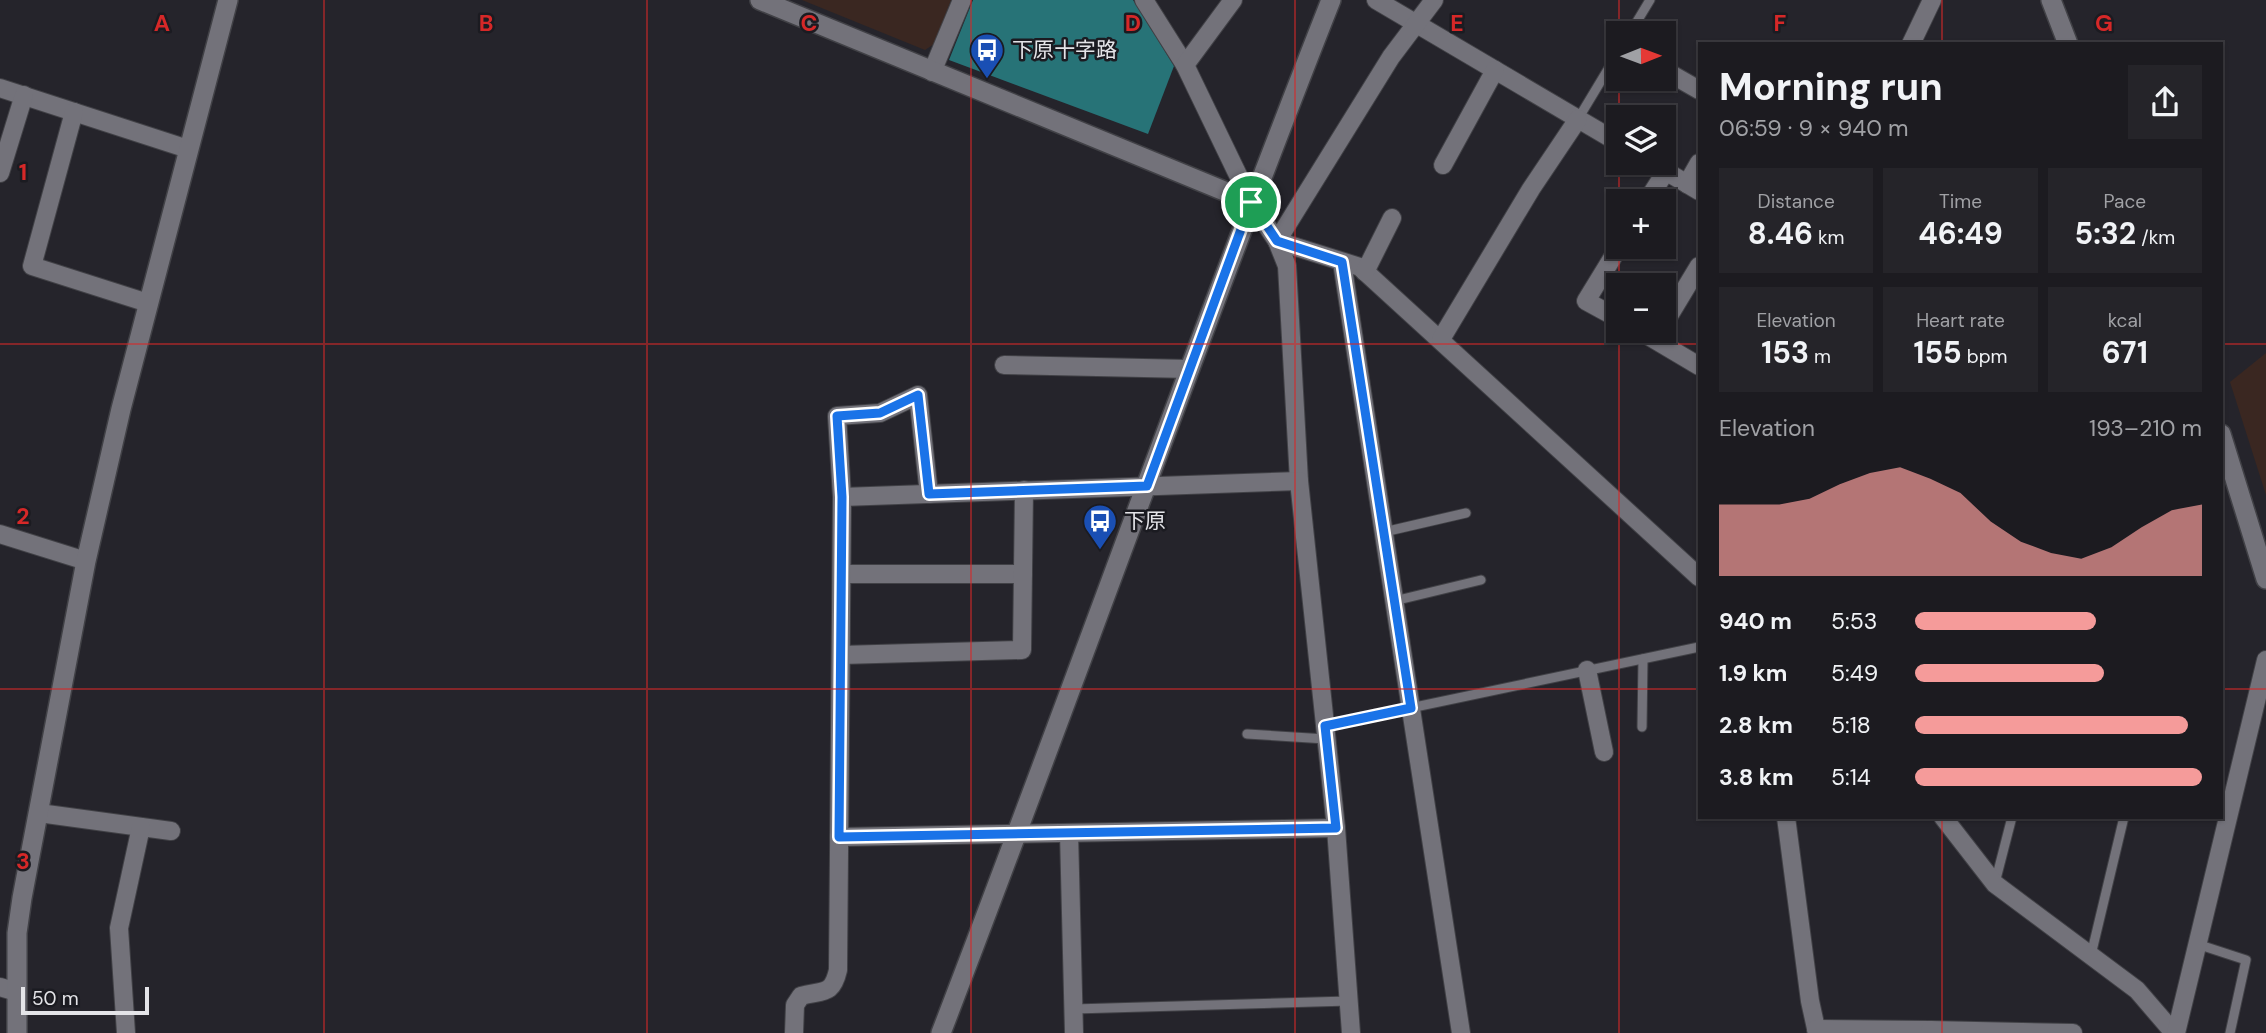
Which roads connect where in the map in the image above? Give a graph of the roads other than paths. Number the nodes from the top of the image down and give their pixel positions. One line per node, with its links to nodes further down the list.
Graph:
1 (228, 0): 27 (street)
2 (760, 0): 18 (street)
3 (962, 0): 18 (street)
4 (1144, 0): 16 (street)
5 (1233, 0): 16 (street)
6 (1331, 0): 33 (street)
7 (1376, 0): 13 (street)
8 (1434, 0): 13 (street)
9 (1650, 0): 12 (lane)
10 (1932, 0): 14 (street)
11 (2051, 0): 15 (street)
12 (1637, 21)
13 (1416, 22): 17 (street); 35 (street)
14 (1912, 42)
15 (2067, 42)
16 (1185, 65): 33 (street)
17 (1495, 70): 25 (street); 28 (street)
18 (932, 72): 33 (street)
19 (1606, 73): 25 (lane)
20 (1676, 77): 22 (street)
21 (0, 88): 23 (street)
22 (1698, 89)
23 (24, 95): 24 (street); 30 (street)
24 (74, 112): 27 (street); 40 (street)
25 (1578, 119): 26 (street); 43 (street)
26 (1606, 135)
27 (188, 149): 40 (street)
28 (1443, 165)
29 (1698, 167): 32 (street)
30 (0, 173)
31 (1673, 175): 32 (street)
32 (1693, 187)
33 (1251, 202): 35 (street); 47 (street)
34 (1392, 218): 38 (street)
35 (1277, 241): 37 (street); 49 (street)
36 (1612, 259): 42 (street)
37 (1342, 262): 38 (street); 55 (street)
38 (1365, 272): 43 (street)
39 (1696, 278): 41 (street)
40 (148, 303): 57 (street)
41 (1676, 304)
42 (1606, 312)
43 (1441, 339): 60 (street)
44 (1670, 343): 46 (street)
45 (1004, 365): 47 (street)
46 (1698, 365)
47 (1190, 369): 50 (street)
48 (2223, 440): 61 (street)
49 (1298, 481): 50 (street); 71 (street)
50 (1147, 486): 51 (street); 83 (street)
51 (1024, 491): 52 (street); 59 (street)
52 (929, 494): 53 (street); 53 (street)
53 (842, 497): 58 (street)
54 (1466, 513): 55 (lane)
55 (1384, 532): 63 (street)
56 (0, 534): 57 (street)
57 (86, 561): 74 (street)
58 (842, 574): 59 (street); 65 (street)
59 (1023, 575): 65 (street)
60 (1698, 576)
61 (2266, 579)
62 (1481, 580): 63 (lane)
63 (1394, 601): 69 (street)
64 (1698, 647): 66 (lane)
65 (841, 655): 84 (street)
66 (1643, 659): 68 (lane); 70 (lane)
67 (2266, 660): 86 (street)
68 (1587, 670): 69 (lane); 73 (street)
69 (1411, 708): 71 (lane); 100 (street)
70 (1642, 727)
71 (1326, 733): 72 (lane); 80 (street)
72 (1247, 734)
73 (1604, 752)
74 (39, 813): 79 (street); 88 (street)
75 (1786, 819): 91 (street)
76 (1945, 819): 85 (street)
77 (2011, 819): 85 (lane)
78 (2124, 819): 87 (lane)
79 (141, 827): 81 (street); 95 (street)
80 (1336, 828): 82 (street); 89 (street)
81 (172, 831)
82 (1069, 833): 83 (street); 90 (street)
83 (1018, 834): 84 (street); 97 (street)
84 (839, 837): 96 (street)
85 (1995, 884): 87 (street)
86 (2197, 944): 102 (street); 103 (lane)
87 (2091, 956): 102 (street)
88 (8, 990): 94 (street)
89 (1349, 1000): 90 (lane); 99 (street)
90 (1074, 1009): 98 (street)
91 (1817, 1031): 92 (street)
92 (1930, 1032): 93 (street)
93 (2018, 1032): 101 (street)
94 (17, 1033)
95 (126, 1033)
96 (794, 1033)
97 (941, 1033)
98 (1074, 1033)
99 (1352, 1033)
100 (1461, 1033)
101 (2073, 1033)
102 (2175, 1033)
103 (2230, 1033)

